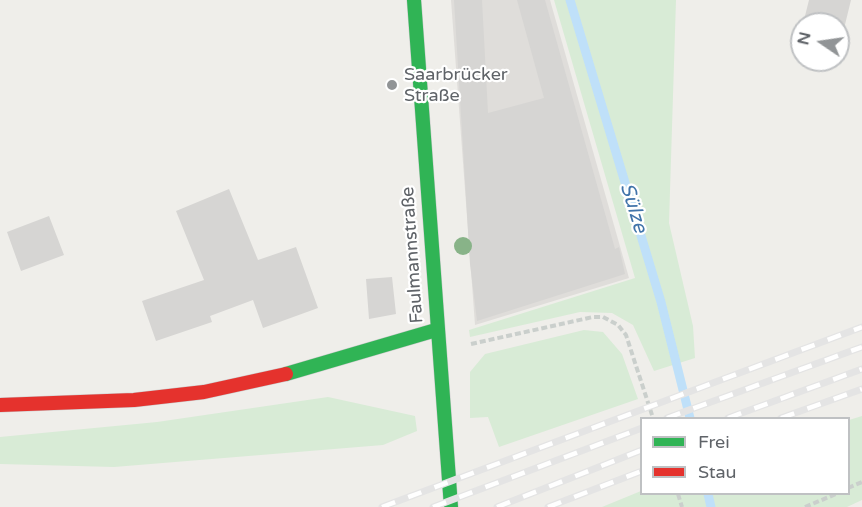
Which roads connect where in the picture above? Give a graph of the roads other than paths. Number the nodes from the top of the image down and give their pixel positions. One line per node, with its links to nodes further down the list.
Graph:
1 (414, 0): 2 (main road, Faulmannstraße)
2 (436, 330): 3 (main road); 4 (main road, Faulmannstraße)
3 (0, 405)
4 (451, 507)

